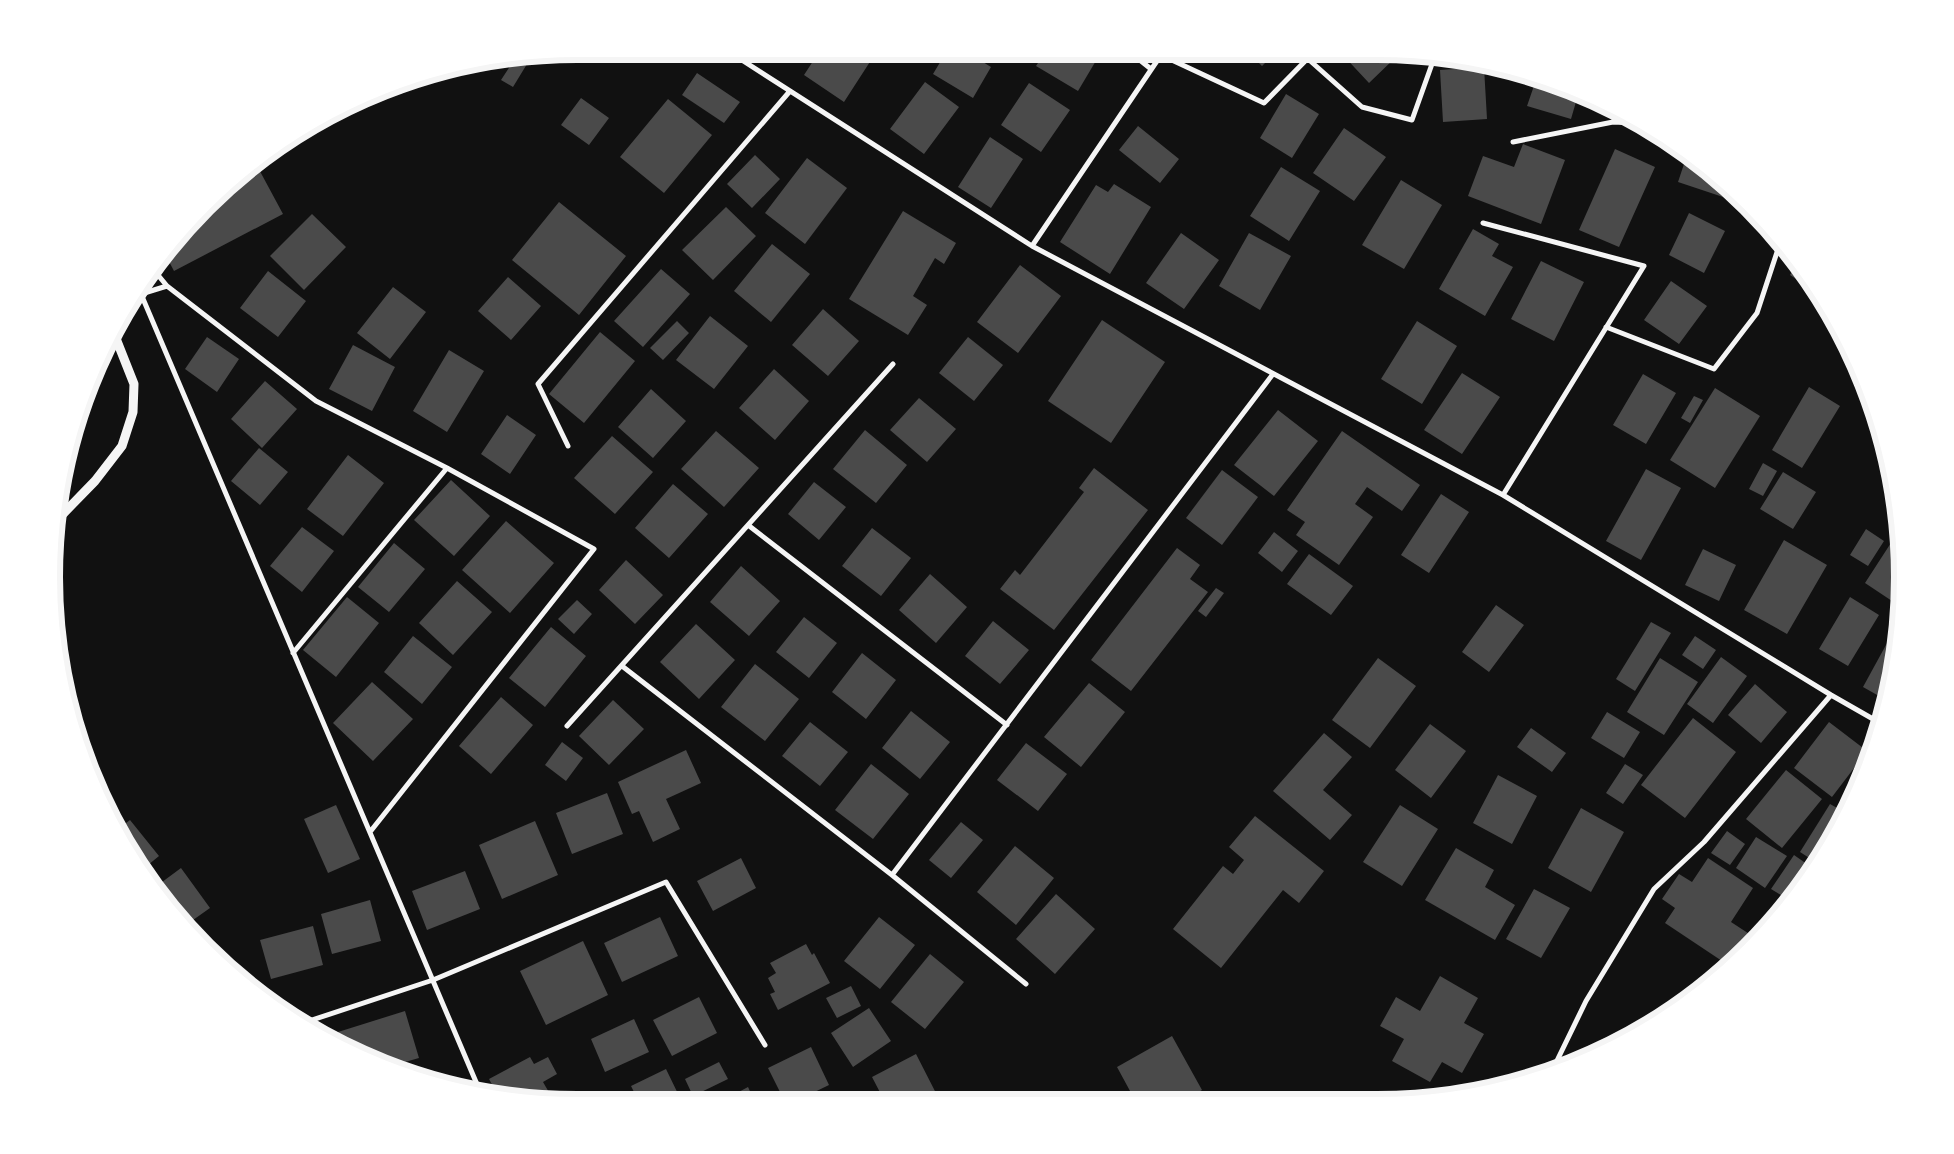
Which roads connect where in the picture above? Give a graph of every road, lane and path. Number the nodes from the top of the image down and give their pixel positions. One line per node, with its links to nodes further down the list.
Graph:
1 (742, 60): 9 (street)
2 (1139, 60): 8 (street)
3 (1157, 60): 8 (street)
4 (1172, 60): 5 (street)
5 (1306, 60)
6 (1310, 60): 7 (street)
7 (1433, 63)
8 (1151, 69): 15 (street)
9 (790, 91): 15 (street); 25 (street)
10 (1615, 118): 11 (street)
11 (1614, 122): 12 (street); 13 (street)
12 (1624, 122)
13 (1513, 142)
14 (1482, 224): 21 (street)
15 (1032, 246): 24 (street)
16 (1778, 250): 21 (street)
17 (158, 275): 18 (street)
18 (167, 286): 19 (street); 26 (street)
19 (146, 292)
20 (141, 300): 30 (street)
21 (1606, 327): 27 (street)
22 (117, 341): 28 (street)
23 (893, 364): 29 (street)
24 (1273, 374): 27 (street); 34 (street)
25 (568, 446)
26 (447, 468): 30 (street); 36 (street)
27 (1503, 495): 32 (street)
28 (64, 513)
29 (748, 525): 31 (street); 34 (street)
30 (293, 653): 36 (street)
31 (622, 666): 35 (street); 37 (street)
32 (1831, 696): 33 (street); 42 (street)
33 (1874, 719)
34 (1007, 725): 37 (street)
35 (568, 726)
36 (370, 832): 38 (street)
37 (892, 876): 39 (street)
38 (432, 980): 40 (street); 41 (street); 43 (street)
39 (1026, 984)
40 (311, 1020)
41 (765, 1045)
42 (1556, 1062)
43 (477, 1084)

